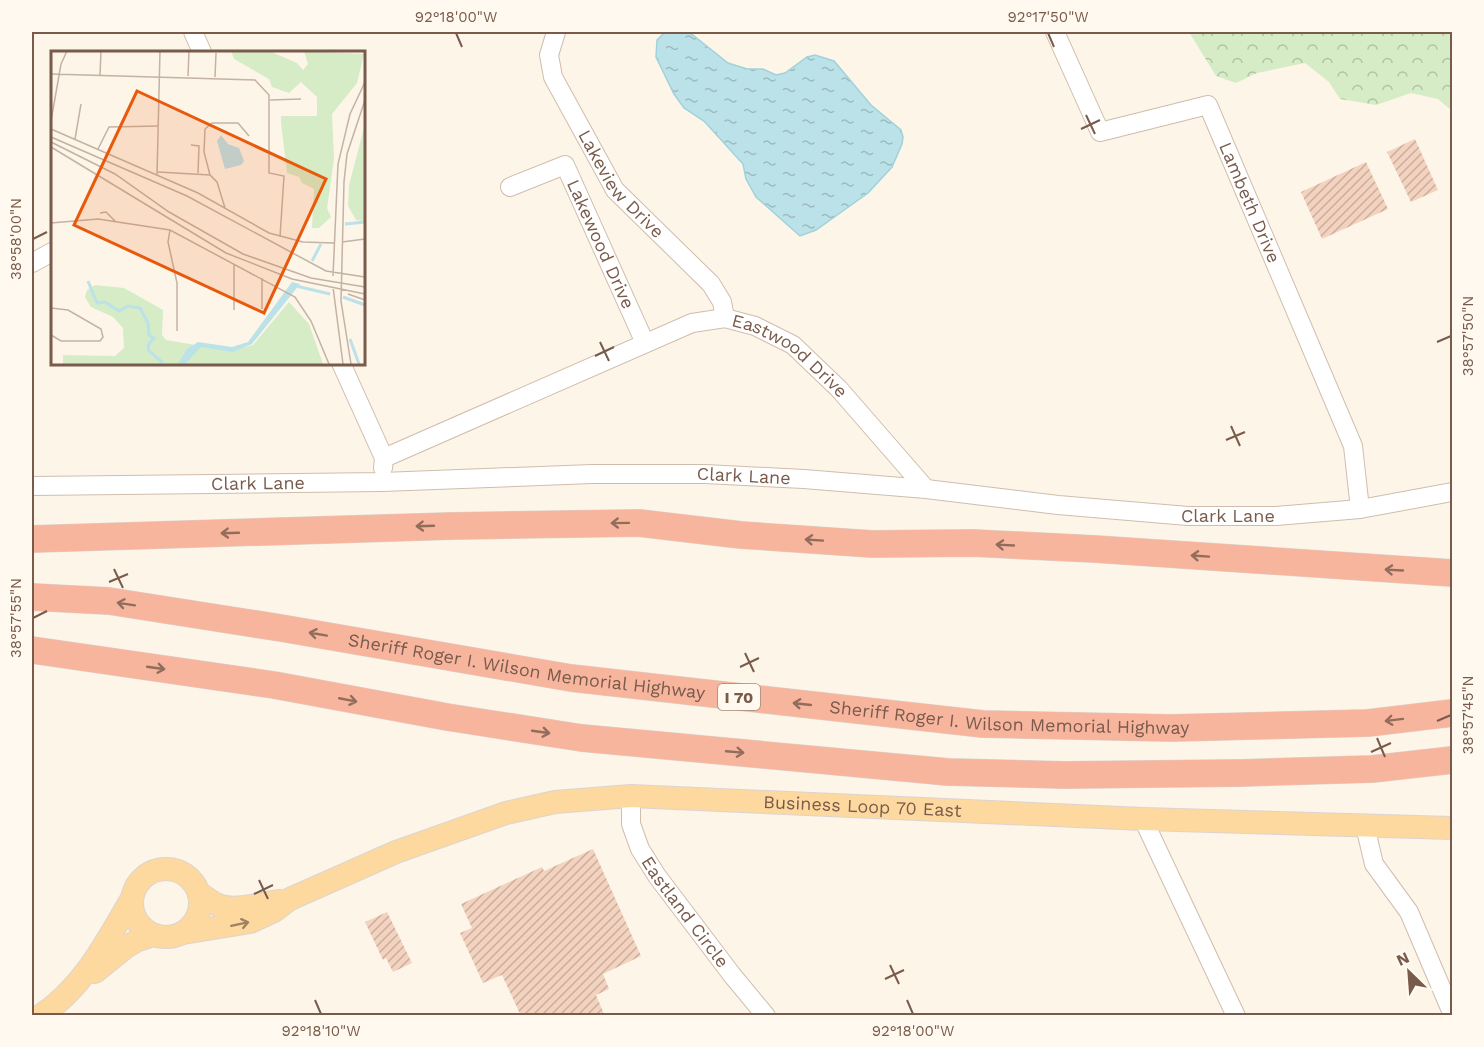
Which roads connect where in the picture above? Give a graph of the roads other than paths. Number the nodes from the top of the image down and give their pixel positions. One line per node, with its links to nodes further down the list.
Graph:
1 (193, 32): 4 (street)
2 (556, 32): 8 (street, Lakeview Drive)
3 (1055, 32): 16 (street, Lambeth Drive)
4 (202, 51)
5 (510, 187): 9 (street, Lakewood Drive)
6 (51, 253): 7 (street)
7 (32, 263)
8 (725, 318): 9 (street, Eastwood Drive); 14 (street, Eastwood Drive)
9 (645, 343): 11 (street, Eastwood Drive)
10 (341, 364): 11 (street)
11 (384, 458): 12 (street)
12 (382, 482): 13 (street, Clark Lane); 14 (street, Clark Lane)
13 (32, 486)
14 (926, 489): 16 (street, Clark Lane)
15 (1452, 492): 16 (street, Clark Lane)
16 (1360, 509)
17 (32, 539): 18 (highway, one-way to 17)
18 (1452, 573)
19 (32, 597): 21 (highway, Sheriff Roger I. Wilson Memorial Highway / I 70, one-way to 19)
20 (32, 650): 22 (highway, one-way to 22)
21 (1452, 713)
22 (1452, 760)
23 (631, 796): 24 (main road, Business Loop 70 East); 29 (main road, Business Loop 70 East); 35 (street, Eastland Circle)
24 (1143, 819): 25 (main road, Business Loop 70 East); 36 (street)
25 (1365, 826): 26 (main road, Business Loop 70 East); 33 (street)
26 (1452, 828)
27 (199, 893): 28 (main road); 29 (main road, Business Loop 70 East); 30 (main road)
28 (132, 898): 31 (main road); 32 (main road)
29 (290, 899): 30 (main road, Business Loop 70 East, one-way to 29)
30 (183, 933): 31 (main road)
31 (153, 935): 32 (main road)
32 (81, 980): 34 (main road)
33 (1452, 1013)
34 (40, 1016)
35 (766, 1016)
36 (1236, 1016)

